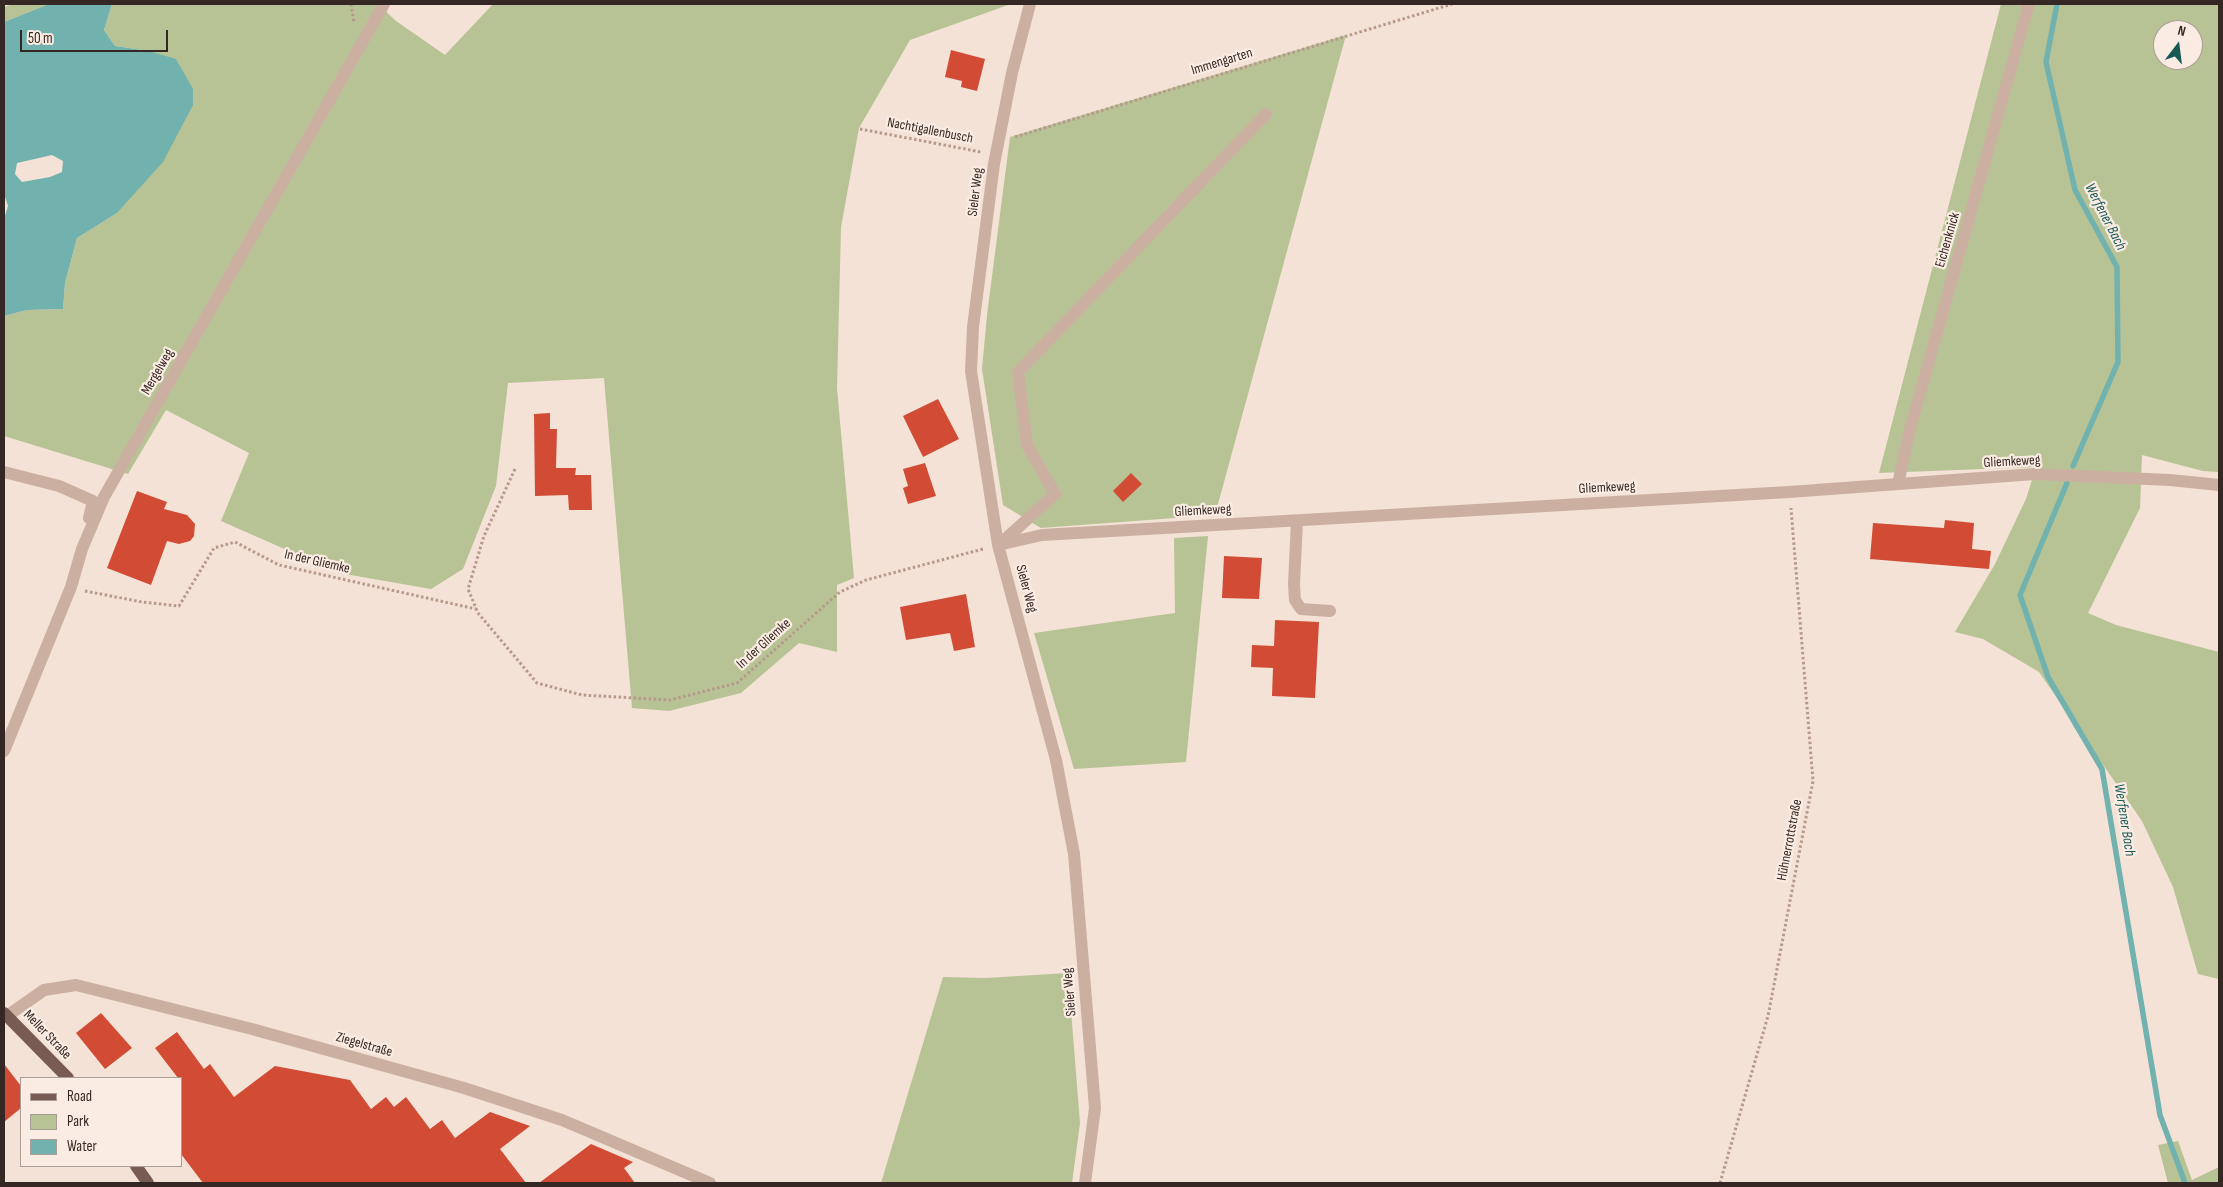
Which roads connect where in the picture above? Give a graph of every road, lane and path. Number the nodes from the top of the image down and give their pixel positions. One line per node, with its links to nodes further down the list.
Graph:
1 (384, 4): 16 (street, Mergelweg)
2 (1030, 4): 7 (street, Sieler Weg)
3 (1452, 4): 7 (path, Immengarten)
4 (2029, 4): 11 (street, Eichenknick)
5 (1266, 114): 15 (street)
6 (860, 129): 8 (path, Nachtigallenbusch)
7 (999, 142): 8 (street, Sieler Weg)
8 (996, 155): 15 (street, Sieler Weg)
9 (515, 469): 18 (path, In der Gliemke)
10 (4, 472): 16 (street)
11 (1898, 484): 12 (street, Gliemkeweg); 13 (street, Gliemkeweg)
12 (2219, 485)
13 (1789, 492): 14 (street, Gliemkeweg); 27 (path, Hühnerrottstraße)
14 (1297, 521): 15 (street, Gliemkeweg); 19 (street)
15 (998, 545): 18 (path, In der Gliemke); 26 (street, Sieler Weg)
16 (82, 549): 17 (street, Mergelweg)
17 (70, 591): 18 (path, In der Gliemke); 20 (street, Mergelweg)
18 (477, 609)
19 (1330, 611)
20 (4, 752)
21 (6, 1015): 22 (main road, Meller Straße); 25 (street, Ziegelstraße)
22 (67, 1077)
23 (137, 1167): 24 (main road)
24 (148, 1183)
25 (710, 1183)
26 (1086, 1183)
27 (1720, 1183)

